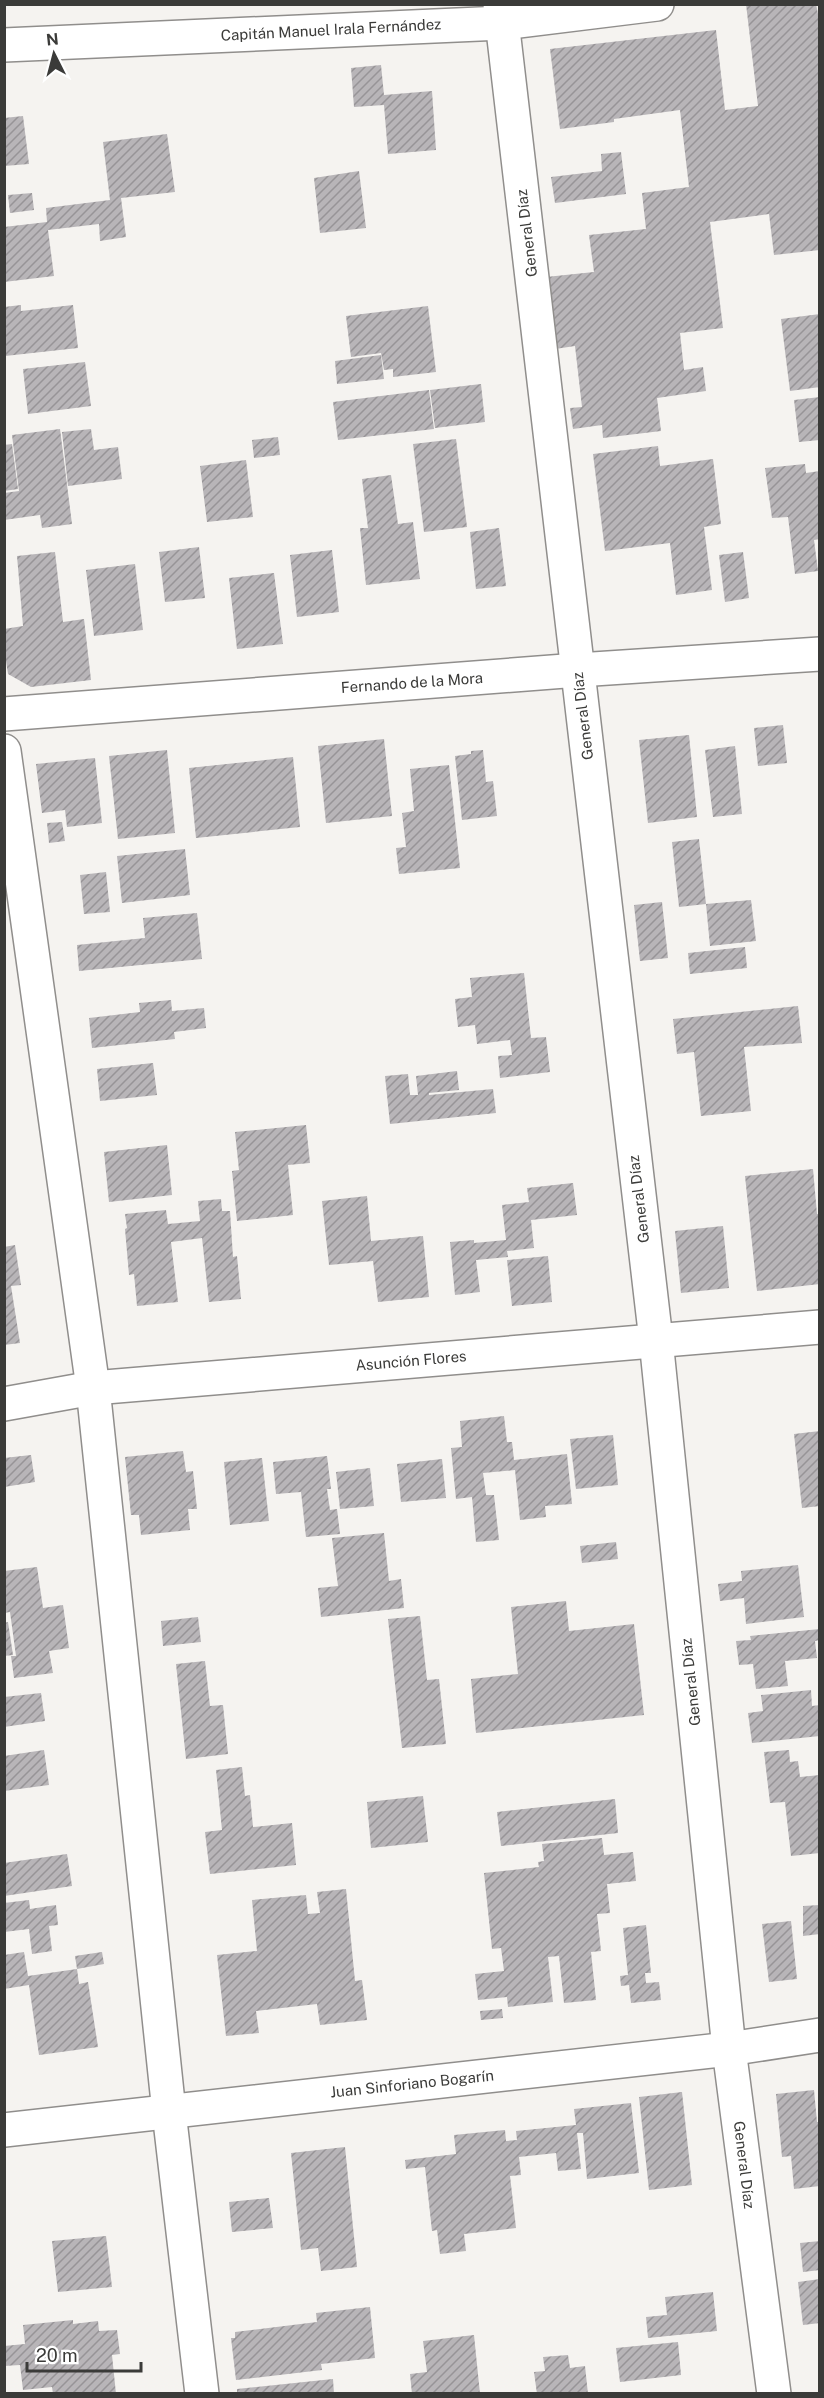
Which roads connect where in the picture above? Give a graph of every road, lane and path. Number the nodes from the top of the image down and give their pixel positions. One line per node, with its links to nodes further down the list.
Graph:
1 (657, 4): 2 (street, Capitán Manuel Irala Fernández)
2 (501, 14): 3 (street, Capitán Manuel Irala Fernández); 5 (street, General Díaz)
3 (4, 45)
4 (819, 654): 5 (street, Fernando de la Mora)
5 (578, 670): 6 (street, Fernando de la Mora); 9 (street, General Díaz)
6 (4, 714)
7 (4, 751): 10 (street)
8 (819, 1327): 9 (street, Asunción Flores)
9 (656, 1340): 10 (street, Asunción Flores); 13 (street, General Díaz)
10 (93, 1388): 11 (street, Asunción Flores); 14 (street)
11 (4, 1404)
12 (819, 2035): 13 (street, Juan Sinforiano Bogarín)
13 (729, 2049): 14 (street, Juan Sinforiano Bogarín); 17 (street, General Díaz)
14 (169, 2112): 15 (street, Juan Sinforiano Bogarín); 16 (street)
15 (4, 2130)
16 (202, 2394)
17 (774, 2394)

